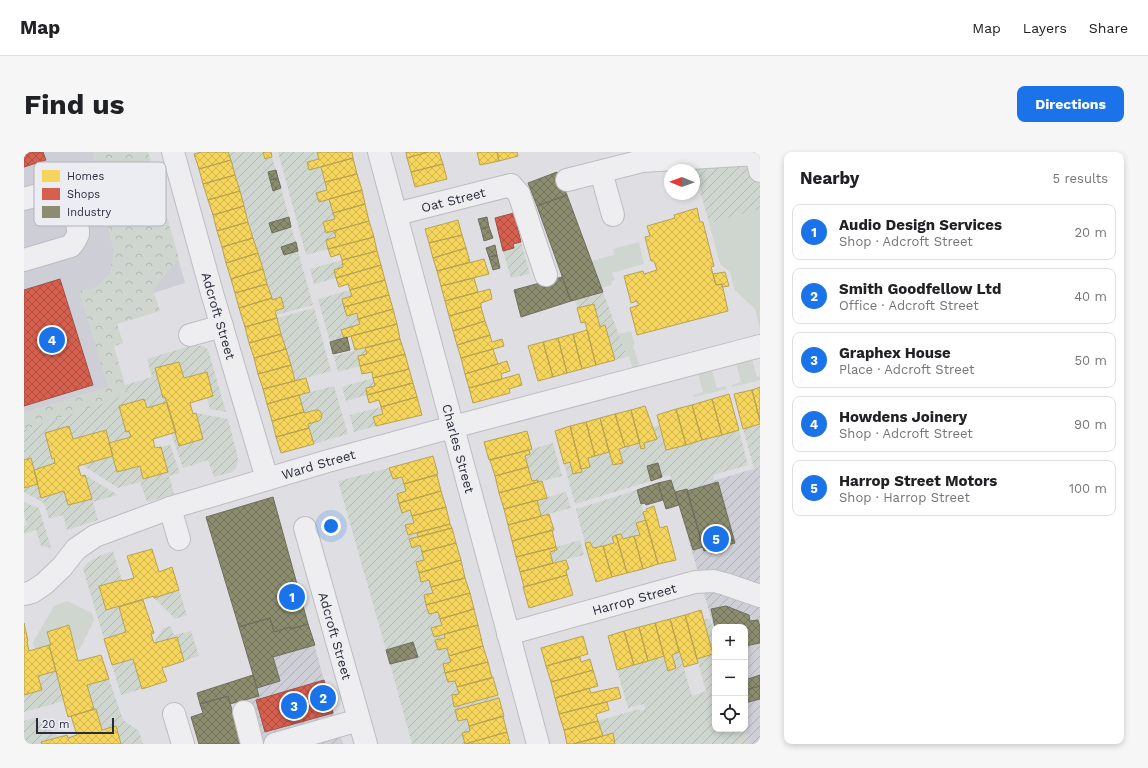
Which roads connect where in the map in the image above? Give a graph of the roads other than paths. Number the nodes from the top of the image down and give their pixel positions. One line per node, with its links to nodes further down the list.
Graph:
1 (173, 152): 15 (street, Adcroft Street)
2 (379, 152): 10 (street, Charles Street)
3 (758, 159): 4 (street)
4 (700, 164)
5 (664, 166): 6 (street)
6 (601, 172): 7 (street); 11 (street)
7 (567, 180)
8 (34, 196): 9 (street)
9 (24, 199)
10 (396, 214): 14 (street, Oat Street); 18 (street, Charles Street)
11 (613, 215)
12 (77, 226): 13 (street)
13 (24, 260)
14 (546, 276)
15 (222, 326): 16 (street); 19 (street, Adcroft Street)
16 (190, 335)
17 (760, 346): 18 (street, Ward Street)
18 (453, 427): 19 (street, Ward Street); 25 (street, Charles Street)
19 (267, 479): 20 (street, Ward Street)
20 (170, 508): 22 (street); 23 (street, Ward Street)
21 (305, 528): 28 (street, Adcroft Street)
22 (179, 539)
23 (24, 594)
24 (760, 596): 25 (street, Harrop Street)
25 (508, 634): 33 (street, Charles Street)
26 (244, 712): 30 (street)
27 (174, 714): 29 (street)
28 (359, 720): 31 (street); 32 (street, Adcroft Street)
29 (183, 744)
30 (252, 744)
31 (275, 744)
32 (366, 744)
33 (538, 744)

